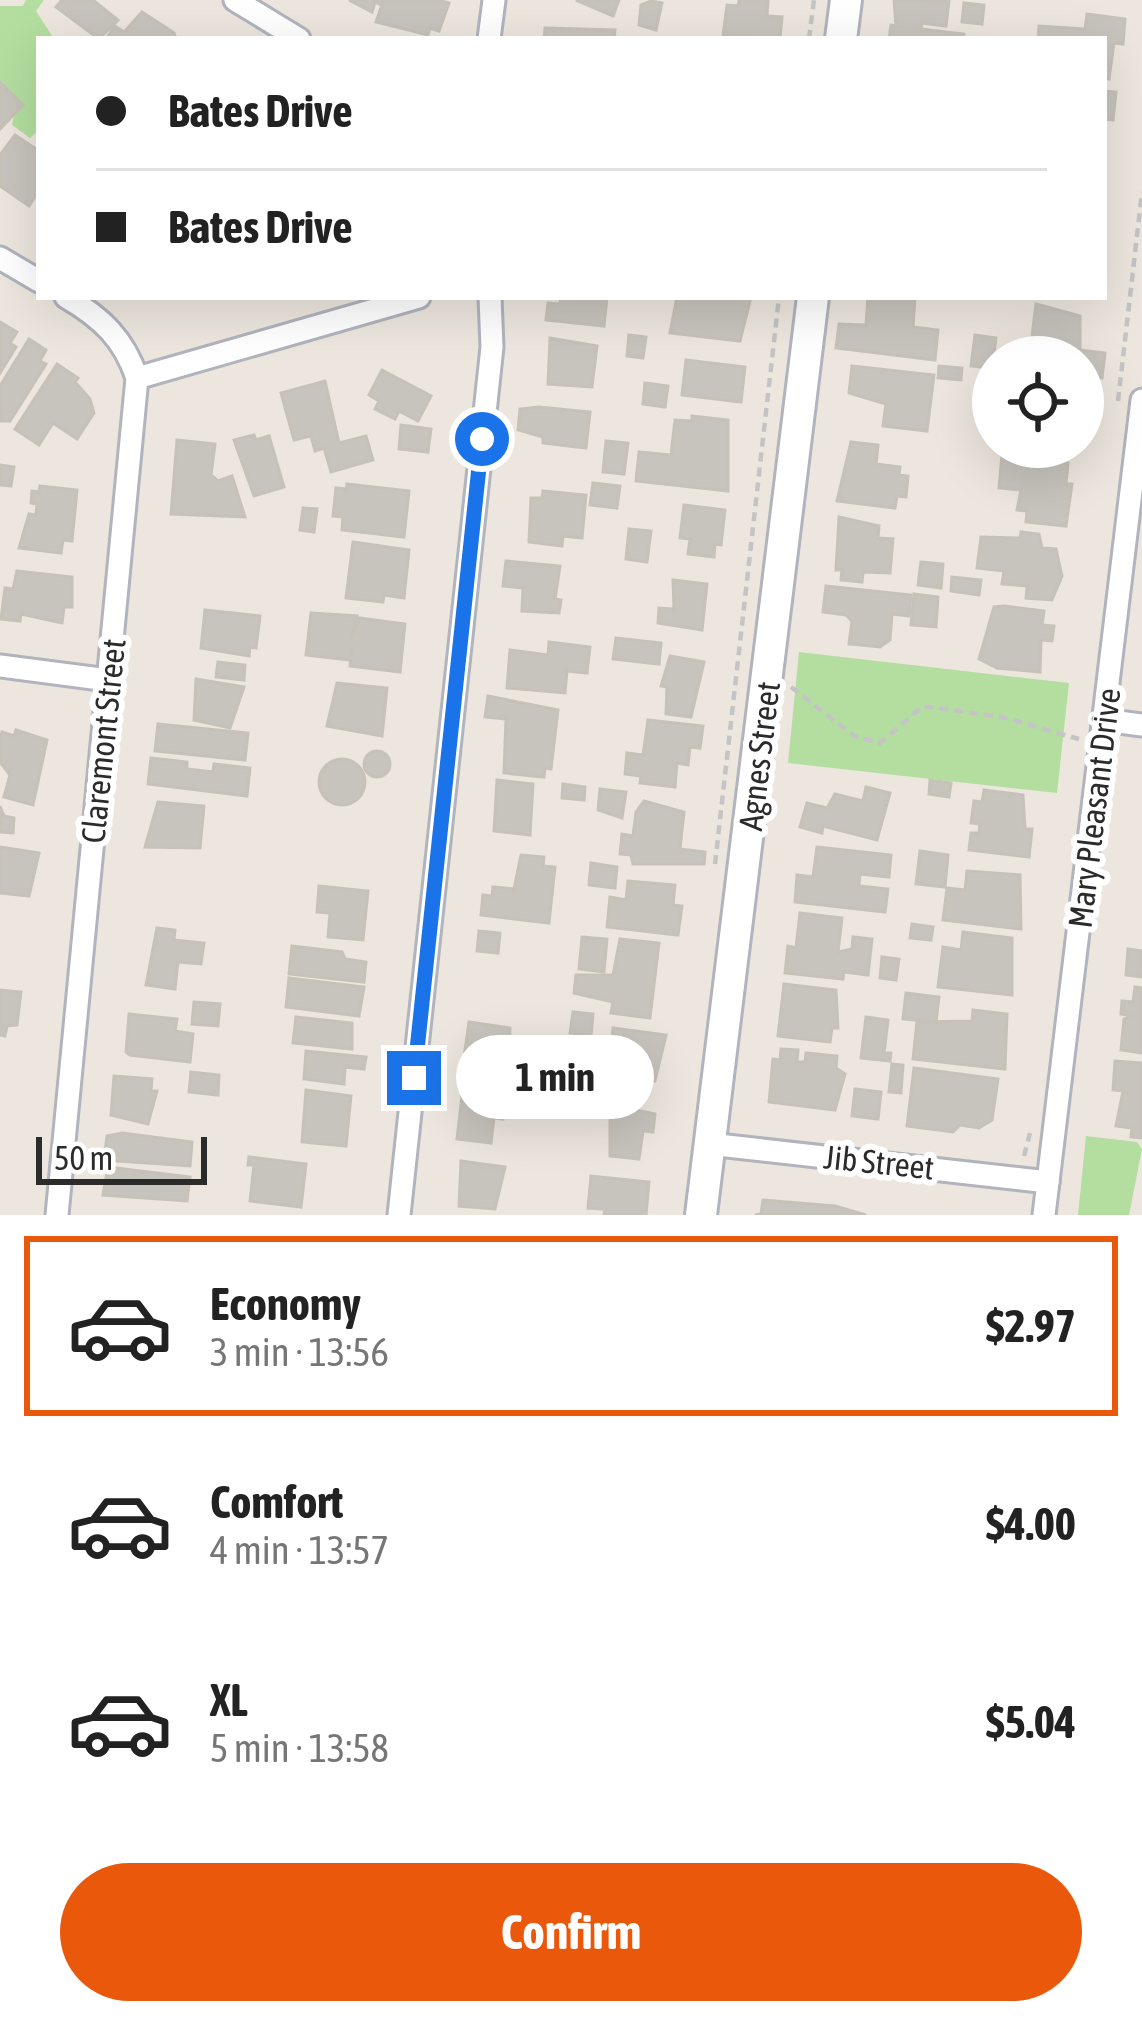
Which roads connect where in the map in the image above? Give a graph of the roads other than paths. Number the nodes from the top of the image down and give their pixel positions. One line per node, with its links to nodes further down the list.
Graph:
1 (235, 0): 4 (street)
2 (494, 0): 5 (street)
3 (845, 0): 6 (street)
4 (294, 36)
5 (489, 36)
6 (842, 36)
7 (0, 258): 8 (street)
8 (36, 279)
9 (71, 300): 13 (street)
10 (409, 300): 13 (street)
11 (490, 300): 22 (street)
12 (813, 300): 19 (street, Agnes Street)
13 (137, 378): 16 (street, Claremont Street)
14 (1142, 400): 17 (street, Mary Pleasant Drive)
15 (0, 666): 16 (street)
16 (108, 680): 21 (street, Claremont Street)
17 (1104, 720): 18 (street); 20 (street, Mary Pleasant Drive)
18 (1142, 725)
19 (709, 1144): 20 (street, Jib Street); 23 (street, Agnes Street)
20 (1048, 1182): 24 (street, Mary Pleasant Drive)
21 (56, 1215)
22 (399, 1215)
23 (701, 1215)
24 (1045, 1215)

